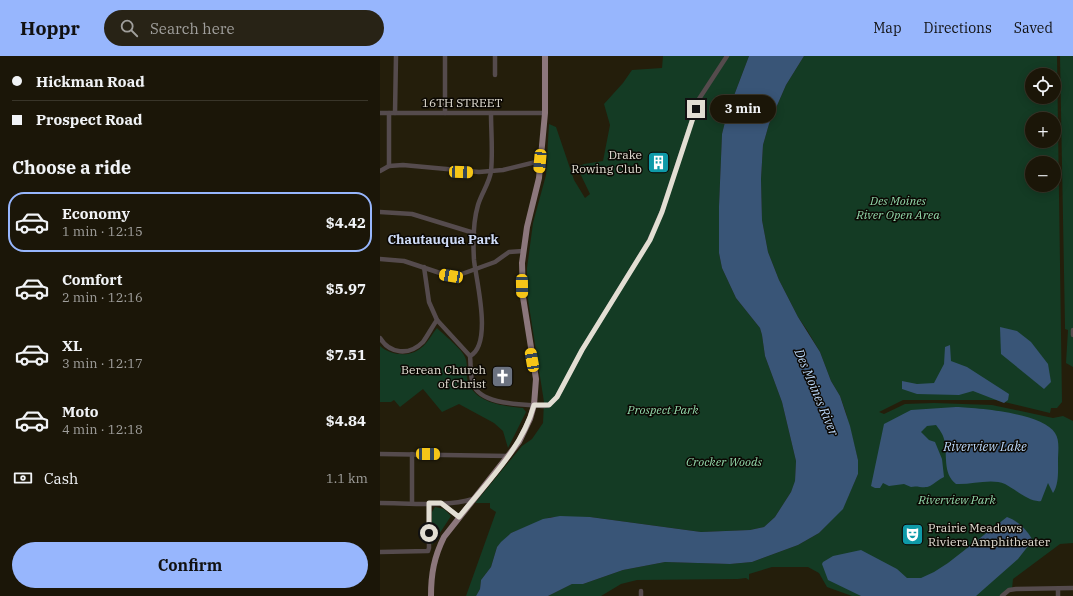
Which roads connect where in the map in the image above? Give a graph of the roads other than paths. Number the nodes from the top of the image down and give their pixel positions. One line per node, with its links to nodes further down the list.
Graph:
1 (396, 56): 10 (street)
2 (445, 56): 11 (street)
3 (495, 56): 6 (street)
4 (545, 56): 7 (main road)
5 (727, 56): 28 (street)
6 (495, 75)
7 (545, 112): 12 (street, 16TH STREET); 13 (main road)
8 (380, 113): 9 (street, 16TH STREET)
9 (389, 113): 10 (street, 16TH STREET); 14 (street)
10 (396, 113): 11 (street, 16TH STREET)
11 (445, 113): 12 (street, 16TH STREET)
12 (491, 113): 16 (street)
13 (540, 161): 16 (street); 19 (main road)
14 (389, 166): 15 (street); 16 (street)
15 (380, 171)
16 (491, 172): 18 (street)
17 (380, 212): 18 (street)
18 (474, 233): 22 (street)
19 (523, 251): 22 (street); 28 (main road)
20 (380, 259): 21 (street)
21 (424, 267): 22 (street); 23 (street)
22 (475, 270): 27 (street)
23 (437, 320): 26 (street); 27 (street)
24 (1073, 330): 25 (street)
25 (1073, 335)
26 (380, 338)
27 (470, 356): 28 (street)
28 (534, 405): 31 (main road)
29 (380, 454): 30 (street)
30 (412, 454): 31 (street); 34 (street)
31 (508, 456): 32 (main road)
32 (473, 499): 36 (street); 37 (main road)
33 (380, 503): 34 (street)
34 (412, 503): 35 (street)
35 (429, 503): 36 (street); 38 (street)
36 (441, 503): 37 (street)
37 (459, 517): 41 (main road)
38 (380, 552)
39 (1058, 588): 40 (street); 42 (street); 43 (street)
40 (1073, 588)
41 (431, 596)
42 (1002, 596)
43 (1058, 596)

